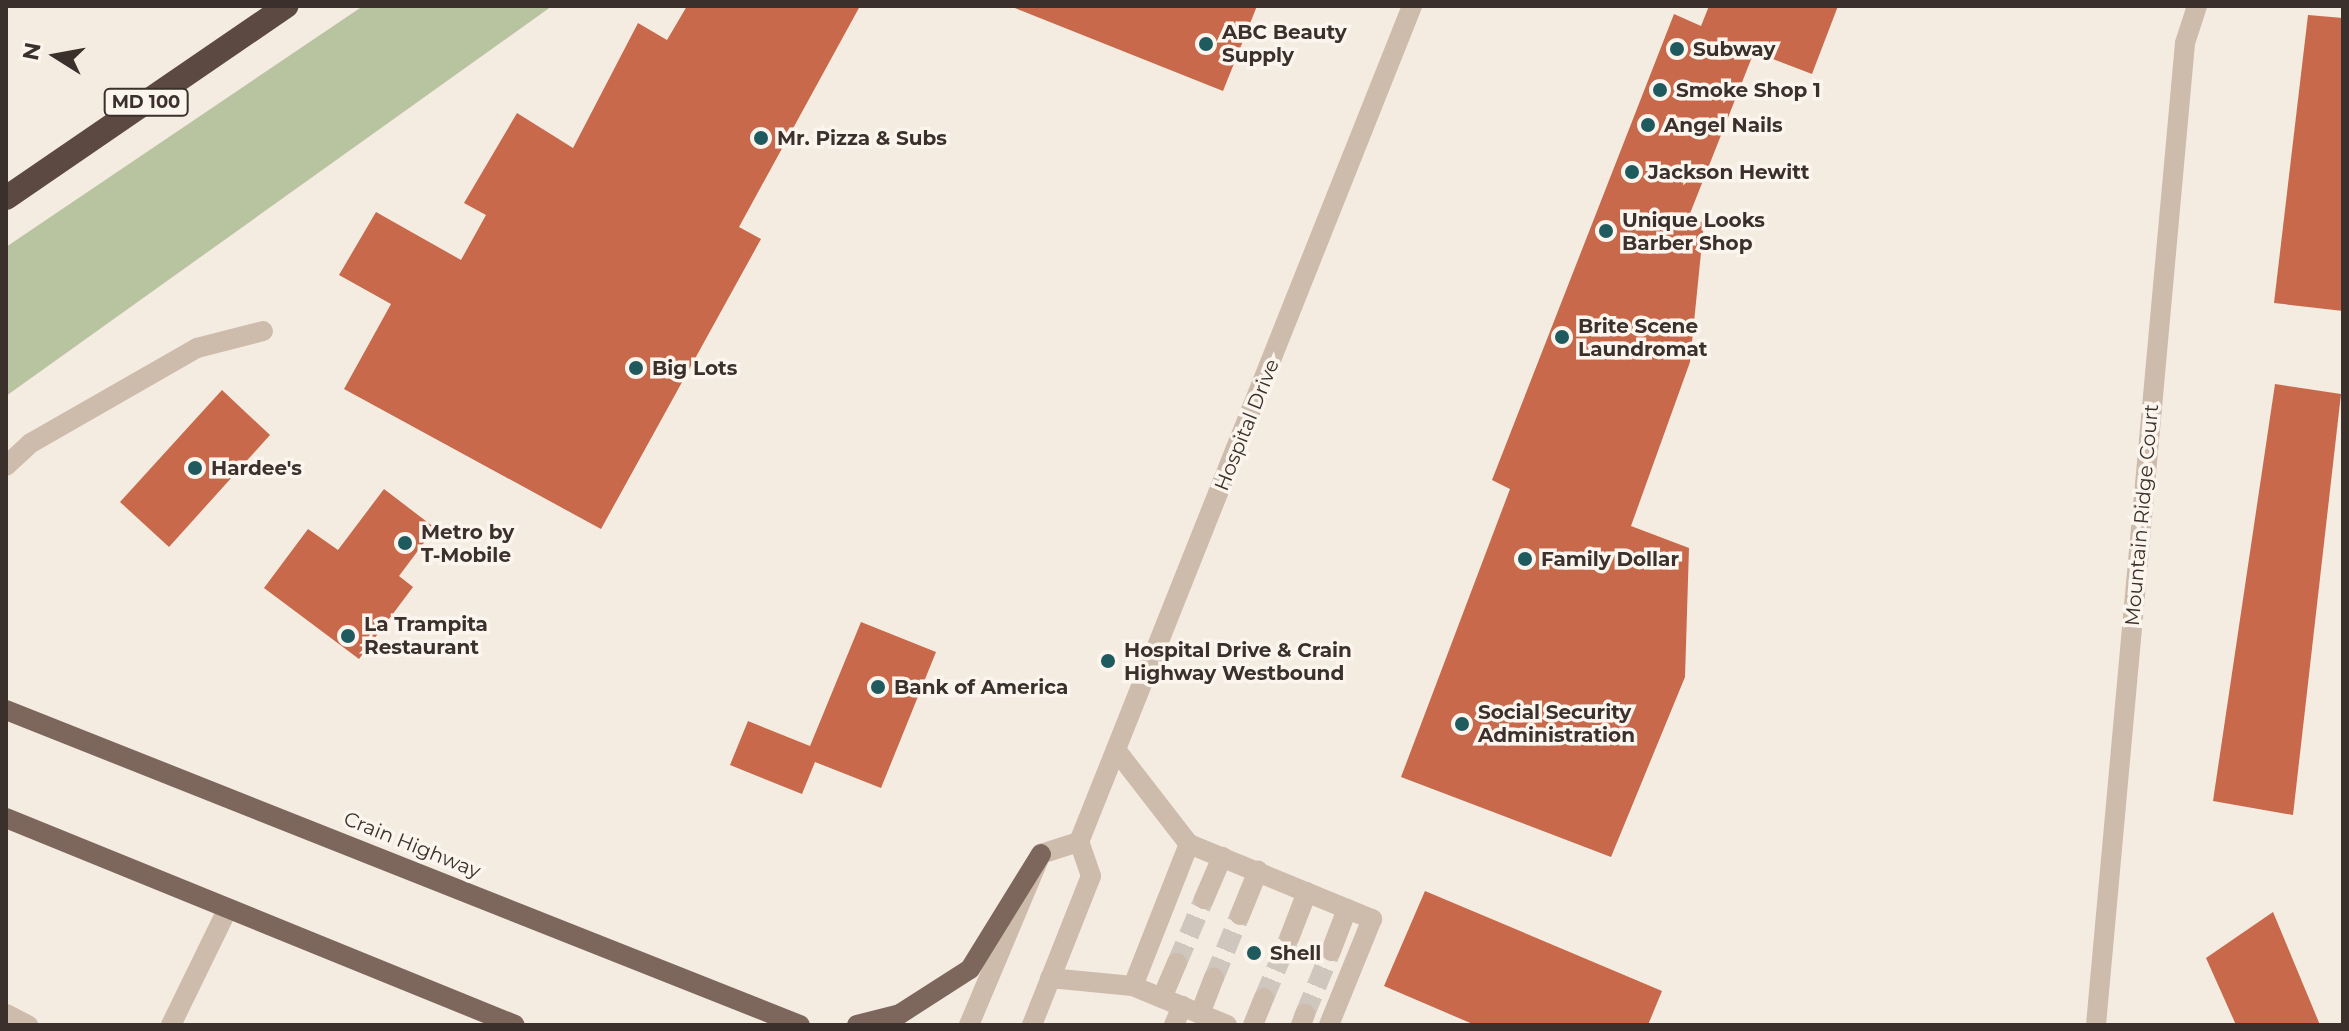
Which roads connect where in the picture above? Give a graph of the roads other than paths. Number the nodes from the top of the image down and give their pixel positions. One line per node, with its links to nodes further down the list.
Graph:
1 (286, 6): 4 (highway, MD 100)
2 (1412, 6): 8 (street, Hospital Drive)
3 (2197, 6): 40 (street, Mountain Ridge Court)
4 (6, 198)
5 (263, 331): 6 (street)
6 (6, 466)
7 (6, 710): 33 (main road, Crain Highway)
8 (1116, 750): 10 (street, Hospital Drive); 11 (street)
9 (6, 818): 17 (main road)
10 (1079, 842): 12 (street); 23 (street)
11 (1189, 844): 13 (street); 25 (street)
12 (1041, 854): 34 (main road); 35 (street)
13 (1222, 857): 14 (street); 16 (street)
14 (1258, 871): 15 (street); 19 (street)
15 (1307, 892): 18 (street); 20 (street)
16 (1204, 899)
17 (228, 908): 31 (street); 32 (main road)
18 (1347, 909): 21 (street); 39 (street)
19 (1240, 915)
20 (1290, 936)
21 (1331, 951)
22 (1177, 963): 26 (street)
23 (1050, 978): 25 (street); 36 (street)
24 (1214, 978): 29 (street)
25 (1133, 986): 26 (street)
26 (1162, 998): 29 (street)
27 (1264, 998): 38 (street)
28 (6, 1014): 30 (street)
29 (1185, 1015): 37 (street)
30 (28, 1025)
31 (171, 1025)
32 (515, 1025)
33 (800, 1025)
34 (857, 1025)
35 (969, 1025)
36 (1032, 1025)
37 (1227, 1025)
38 (1253, 1025)
39 (1329, 1025)
40 (2096, 1025)

